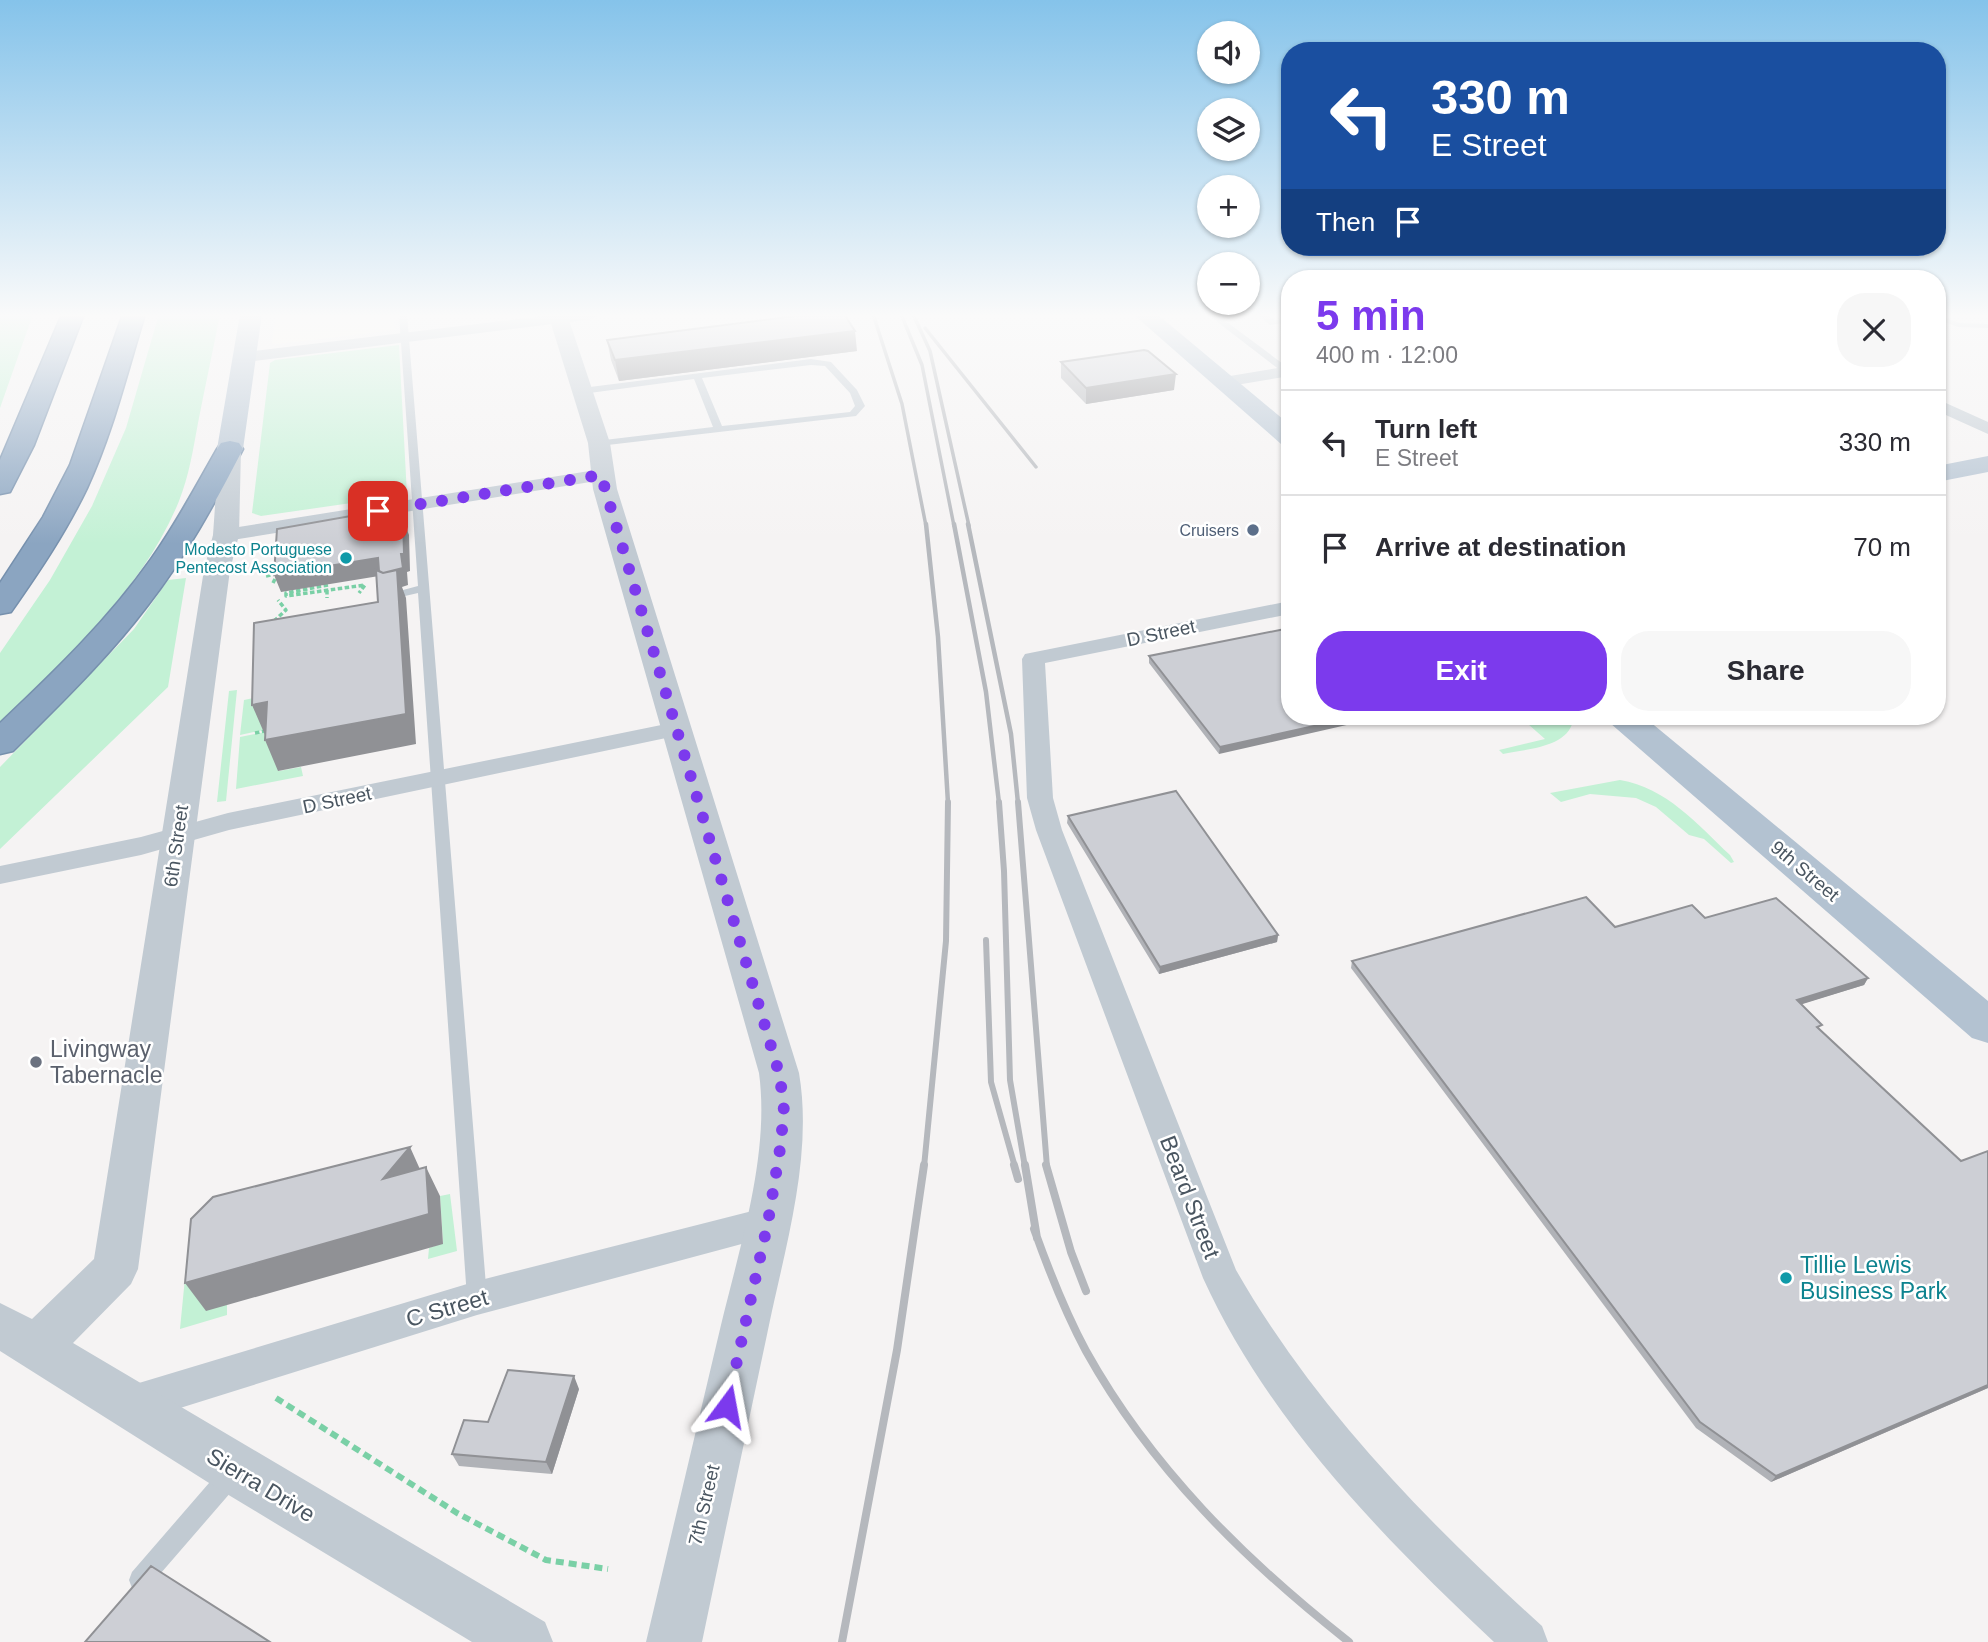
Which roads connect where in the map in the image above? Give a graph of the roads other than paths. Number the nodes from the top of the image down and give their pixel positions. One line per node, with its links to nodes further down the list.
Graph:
1 (22, 391): 14 (highway)
2 (43, 391): 14 (highway)
3 (110, 391): 24 (highway)
4 (239, 391): 15 (main road, 6th Street)
5 (410, 391): 20 (lane)
6 (582, 391): 16 (street, 7th Street)
7 (703, 391): 11 (lane)
8 (853, 391): 11 (lane)
9 (1234, 391): 13 (main road)
10 (1946, 408): 12 (street)
11 (718, 427): 16 (lane)
12 (1988, 429)
13 (1281, 430)
14 (21, 445): 19 (highway)
15 (230, 449): 21 (street, 6th Street); 29 (highway)
16 (600, 459): 20 (street); 28 (street, 7th Street)
17 (1988, 464): 18 (main road)
18 (1946, 472)
19 (0, 486)
20 (417, 505): 21 (street); 22 (lane)
21 (226, 535): 31 (street, 6th Street)
22 (423, 588): 23 (lane); 30 (lane)
23 (392, 596)
24 (0, 605)
25 (1281, 609): 26 (street, D Street)
26 (1033, 659): 42 (street, Beard Street)
27 (1633, 725): 33 (main road, 9th Street)
28 (676, 729): 30 (street, D Street); 34 (street, 7th Street)
29 (0, 743)
30 (437, 779): 31 (street, D Street); 35 (lane)
31 (178, 836): 32 (street, D Street); 36 (street, 6th Street)
32 (0, 874)
33 (1988, 1026)
34 (768, 1222): 35 (street, C Street); 41 (street, 7th Street)
35 (477, 1298): 37 (street, C Street)
36 (18, 1336): 37 (street, Sierra Drive)
37 (129, 1405): 38 (street, Sierra Drive)
38 (235, 1470): 39 (lane); 40 (street, Sierra Drive)
39 (121, 1602)
40 (525, 1642)
41 (674, 1642)
42 (1527, 1642)

